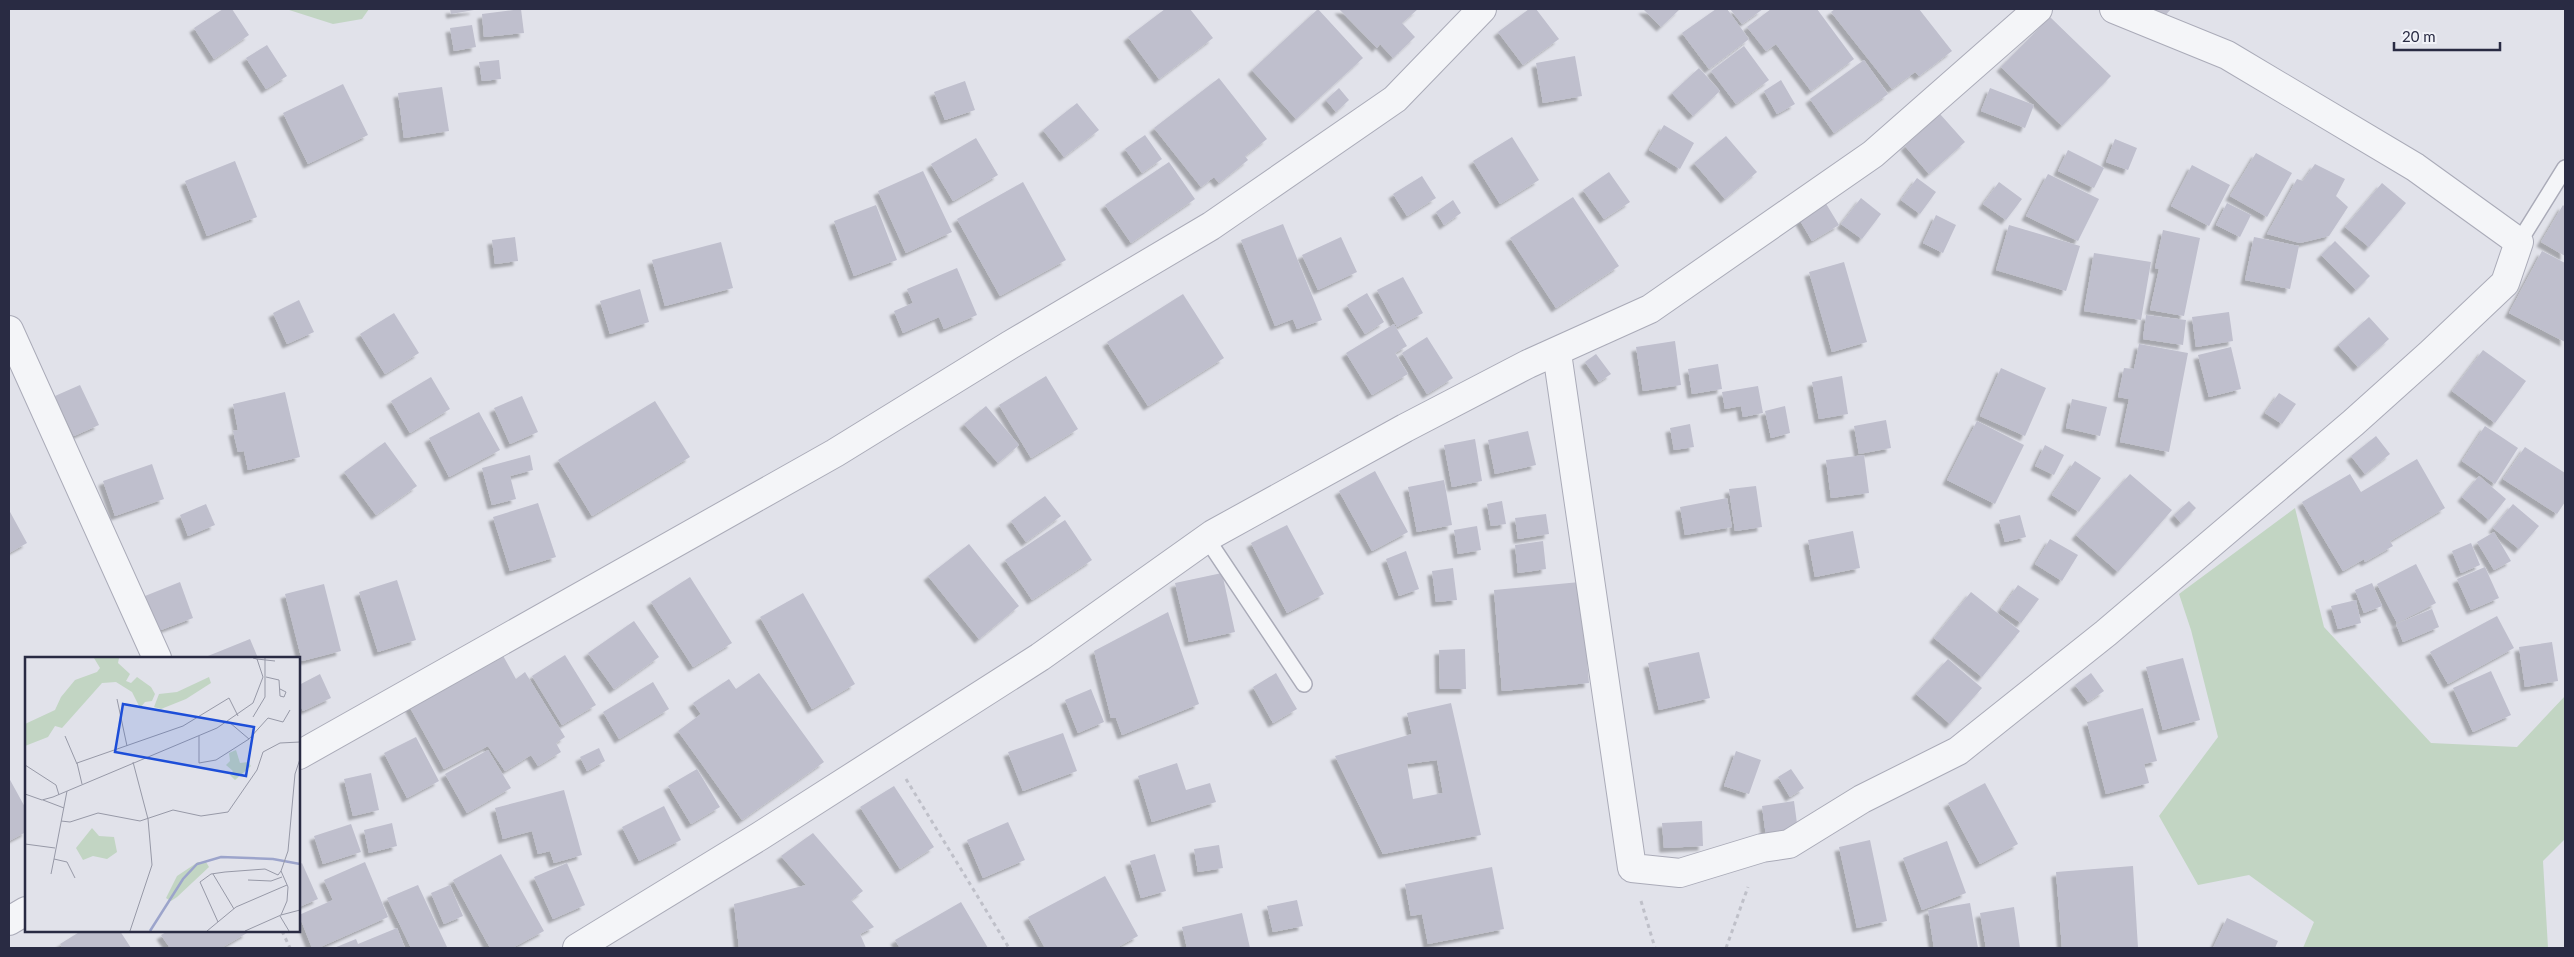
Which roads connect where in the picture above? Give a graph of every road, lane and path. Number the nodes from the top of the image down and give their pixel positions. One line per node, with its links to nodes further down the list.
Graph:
1 (1482, 9): 12 (street)
2 (2038, 9): 7 (street)
3 (2114, 9): 5 (street)
4 (2565, 168): 5 (lane)
5 (2519, 242): 13 (street)
6 (9, 330): 9 (street)
7 (1557, 353): 8 (street); 14 (street)
8 (1207, 539): 10 (lane); 11 (street)
9 (157, 657)
10 (1304, 684)
11 (890, 753): 19 (street); 20 (path)
12 (300, 754)
13 (1762, 848): 14 (street); 22 (path)
14 (1632, 868): 21 (path)
15 (25, 912): 16 (street)
16 (9, 921)
17 (282, 932): 18 (path)
18 (290, 948)
19 (576, 948)
20 (1009, 948)
21 (1655, 948)
22 (1726, 948)

